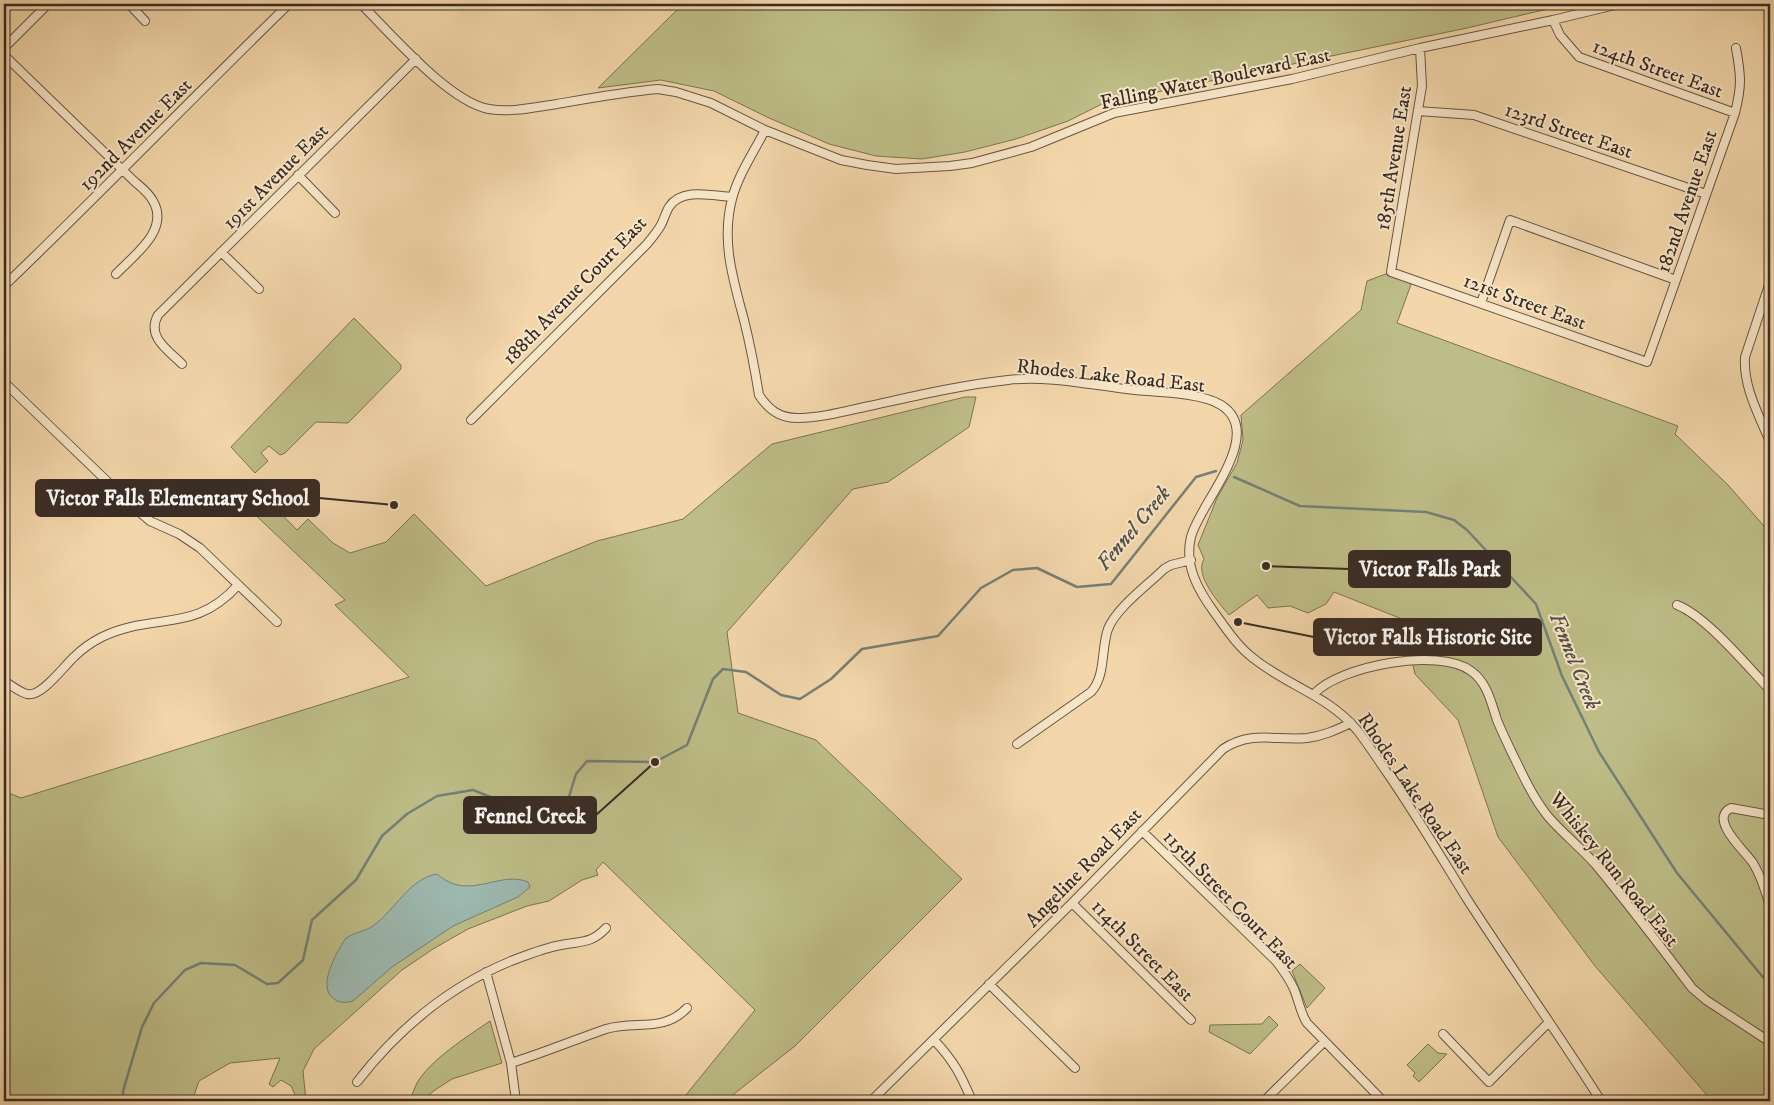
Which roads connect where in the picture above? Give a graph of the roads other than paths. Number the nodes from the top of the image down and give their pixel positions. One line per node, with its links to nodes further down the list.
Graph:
1 (48, 4): 8 (street)
2 (129, 4): 7 (street)
3 (288, 4): 16 (street, 192nd Avenue East)
4 (362, 4): 12 (street)
5 (1619, 4): 6 (street, Falling Water Boulevard East)
6 (1553, 20): 9 (street, Falling Water Boulevard East); 14 (street, 124th Street East)
7 (146, 21)
8 (4, 48)
9 (1420, 48): 13 (street, 185th Avenue East); 15 (street, Falling Water Boulevard East)
10 (1736, 48): 14 (street, 182nd Avenue East)
11 (4, 55): 16 (street)
12 (416, 59): 15 (street); 17 (street, 191st Avenue East)
13 (1418, 111): 18 (street, 123rd Street East); 22 (street, 185th Avenue East)
14 (1735, 113): 18 (street, 182nd Avenue East)
15 (765, 130): 19 (street, Rhodes Lake Road East)
16 (122, 171): 23 (street); 26 (street, 192nd Avenue East)
17 (298, 176): 20 (street); 21 (street, 191st Avenue East)
18 (1706, 194): 24 (street, 182nd Avenue East)
19 (732, 197): 32 (street, 188th Avenue Court East); 34 (street, Rhodes Lake Road East)
20 (335, 213)
21 (222, 252): 27 (street); 30 (street, 191st Avenue East)
22 (1391, 272): 28 (street, 121st Street East)
23 (116, 274)
24 (1676, 280): 28 (street); 29 (street, 182nd Avenue East)
25 (1770, 282): 33 (street)
26 (4, 286)
27 (259, 289)
28 (1482, 303): 29 (street, 121st Street East)
29 (1647, 362)
30 (182, 364)
31 (4, 382): 35 (street)
32 (471, 420)
33 (1770, 442)
34 (1191, 560): 40 (street, Rhodes Lake Road East); 42 (street)
35 (238, 585): 37 (street); 38 (street)
36 (1677, 605): 39 (street)
37 (277, 622)
38 (4, 681)
39 (1770, 690)
40 (1314, 694): 41 (street, Rhodes Lake Road East); 56 (street, Whiskey Run Road East)
41 (1350, 723): 44 (street, Angeline Road East); 52 (street, Rhodes Lake Road East)
42 (1017, 744)
43 (1770, 815): 46 (street)
44 (1142, 831): 45 (street, Angeline Road East); 55 (street, 115th Street Court East)
45 (1072, 903): 49 (street, Angeline Road East); 51 (street, 114th Street East)
46 (1770, 907)
47 (606, 928): 48 (street)
48 (486, 972): 57 (street); 59 (street)
49 (989, 984): 54 (street, Angeline Road East); 58 (street)
50 (687, 1008): 57 (street)
51 (1191, 1020)
52 (1549, 1022): 53 (street); 65 (street, Rhodes Lake Road East)
53 (1443, 1034)
54 (934, 1040): 61 (street, Angeline Road East); 62 (street)
55 (1324, 1042): 63 (street); 64 (street, 115th Street Court East)
56 (1770, 1042)
57 (511, 1063): 60 (street)
58 (1075, 1068)
59 (357, 1082)
60 (516, 1101)
61 (871, 1101)
62 (972, 1101)
63 (1264, 1101)
64 (1384, 1101)
65 (1601, 1101)

